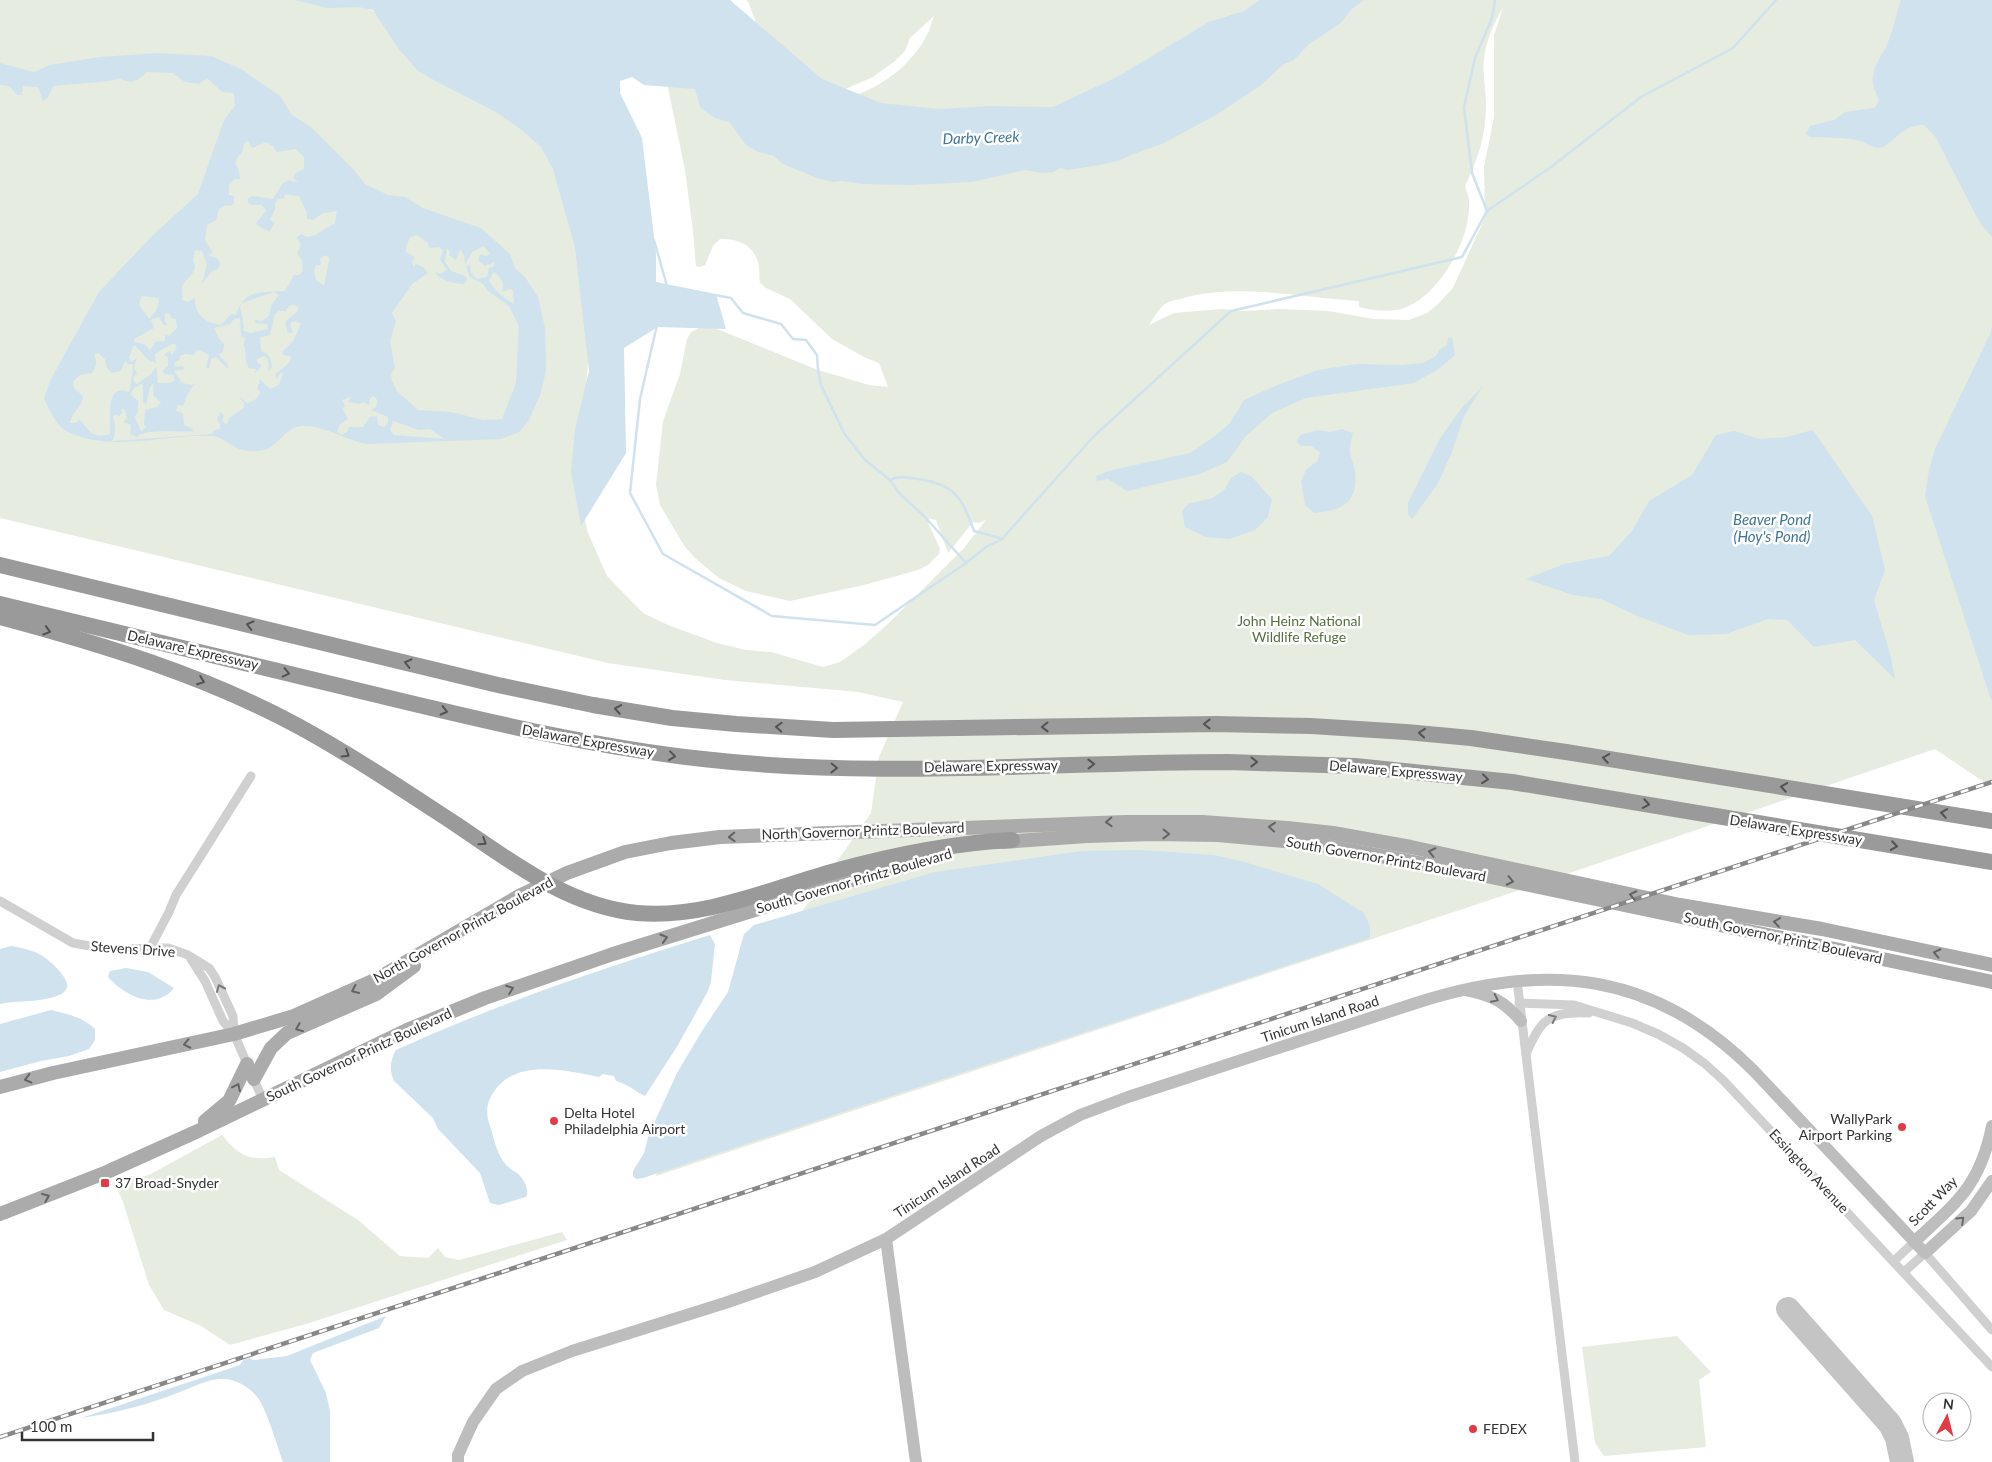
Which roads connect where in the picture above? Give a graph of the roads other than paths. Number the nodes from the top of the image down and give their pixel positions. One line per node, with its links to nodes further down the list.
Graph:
1 (0, 565): 5 (highway, one-way to 1)
2 (0, 604): 8 (highway, Delaware Expressway, one-way to 8)
3 (0, 617): 7 (highway, one-way to 7)
4 (252, 776): 11 (street)
5 (1992, 821)
6 (1026, 825): 10 (main road, North Governor Printz Boulevard, one-way to 10); 12 (main road, South Governor Printz Boulevard, one-way to 6)
7 (1012, 840): 14 (main road, South Governor Printz Boulevard, one-way to 14); 25 (main road, South Governor Printz Boulevard, one-way to 7)
8 (1992, 862)
9 (0, 901): 11 (street, Stevens Drive)
10 (440, 943): 20 (main road, North Governor Printz Boulevard, one-way to 20); 23 (main road, one-way to 23)
11 (150, 948): 20 (street, Stevens Drive)
12 (1989, 963)
13 (1517, 980): 15 (street, Tinicum Island Road); 17 (street); 31 (street, Tinicum Island Road)
14 (1986, 980): 16 (main road)
15 (1461, 989): 19 (street, one-way to 19); 30 (street, Tinicum Island Road)
16 (1992, 989)
17 (1519, 1003): 18 (street, Essington Avenue); 19 (street)
18 (1599, 1013): 21 (street, one-way to 18); 33 (street, Essington Avenue)
19 (1521, 1021): 21 (street)
20 (234, 1034): 22 (street, Stevens Drive); 24 (main road, North Governor Printz Boulevard, one-way to 24)
21 (1526, 1054): 39 (street)
22 (247, 1064): 23 (street, Stevens Drive); 27 (main road, one-way to 22)
23 (254, 1079): 25 (street, Stevens Drive)
24 (0, 1087)
25 (263, 1100): 27 (main road, South Governor Printz Boulevard)
26 (1991, 1134): 31 (street, Scott Way)
27 (175, 1141): 29 (main road, South Governor Printz Boulevard, one-way to 27)
28 (1992, 1181): 32 (street, one-way to 28)
29 (0, 1214)
30 (886, 1239): 37 (street, Tinicum Island Road); 38 (street)
31 (1914, 1242): 32 (street, Tinicum Island Road); 33 (street, Scott Way)
32 (1925, 1253): 34 (street); 35 (street)
33 (1894, 1261): 34 (street, Essington Avenue)
34 (1904, 1272): 36 (street, Essington Avenue)
35 (1992, 1330)
36 (1992, 1367)
37 (458, 1462)
38 (916, 1462)
39 (1575, 1462)

